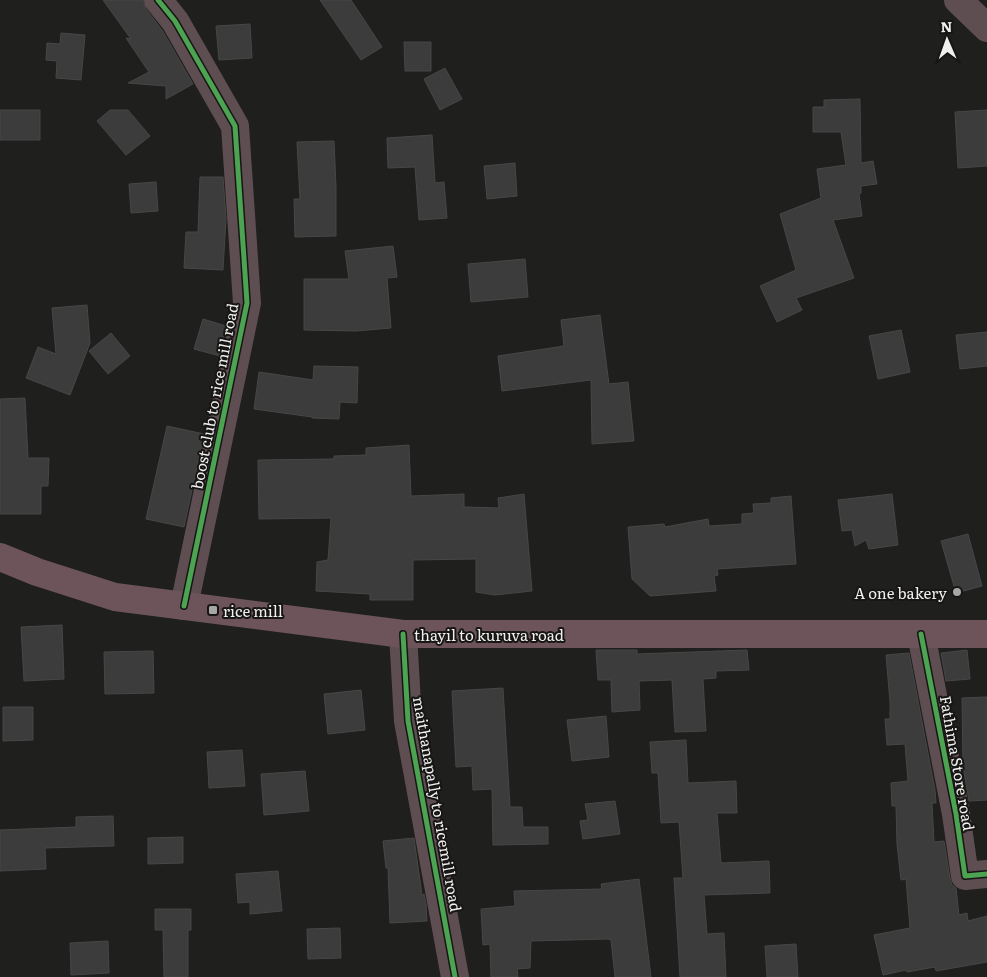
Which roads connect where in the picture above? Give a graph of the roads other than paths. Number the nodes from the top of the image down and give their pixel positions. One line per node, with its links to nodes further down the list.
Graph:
1 (158, 0): 5 (street, boost club to rice mill road)
2 (958, 0): 3 (street)
3 (987, 28)
4 (0, 557): 5 (main road, thayil to kuruva road)
5 (184, 606): 6 (main road, thayil to kuruva road)
6 (403, 634): 7 (main road, thayil to kuruva road); 10 (street, maithanapally to ricemill road)
7 (920, 634): 8 (main road, thayil to kuruva road); 9 (street, Fathima Store road)
8 (987, 634)
9 (987, 874)
10 (455, 977)

